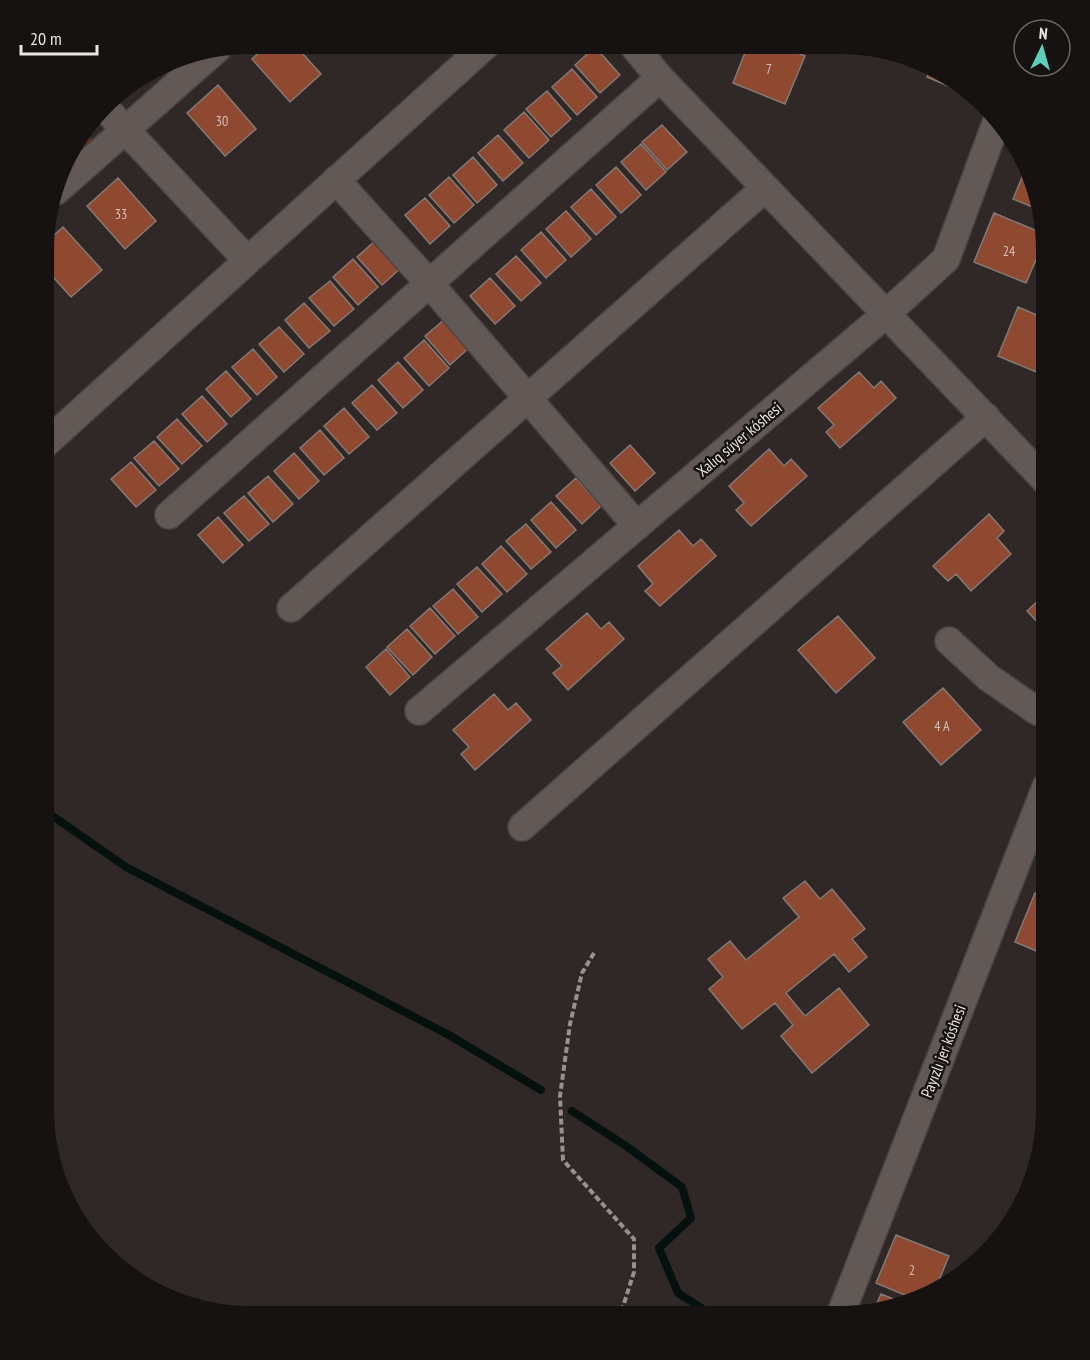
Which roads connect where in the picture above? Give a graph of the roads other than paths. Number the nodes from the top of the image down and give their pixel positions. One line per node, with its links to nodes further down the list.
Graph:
1 (476, 54): 8 (street)
2 (640, 54): 4 (street)
3 (205, 60): 7 (street)
4 (660, 78): 10 (street); 12 (street)
5 (110, 114): 7 (street)
6 (994, 129): 13 (street, Xalıq súyer kóshesi)
7 (124, 131): 9 (street); 11 (street)
8 (336, 180): 11 (street); 12 (street)
9 (66, 182)
10 (765, 188): 13 (street); 14 (street)
11 (248, 260): 16 (street)
12 (429, 283): 14 (street); 18 (street)
13 (886, 314): 15 (street); 19 (street, Xalıq súyer kóshesi)
14 (528, 398): 19 (street); 20 (street)
15 (986, 417): 17 (street); 25 (street)
16 (54, 436)
17 (1036, 470)
18 (169, 515)
19 (637, 526): 23 (street, Xalıq súyer kóshesi)
20 (291, 608)
21 (949, 641): 22 (street)
22 (1036, 710)
23 (419, 711)
24 (1036, 813): 26 (street, Payızlı jer kóshesi)
25 (522, 826)
26 (844, 1306)

